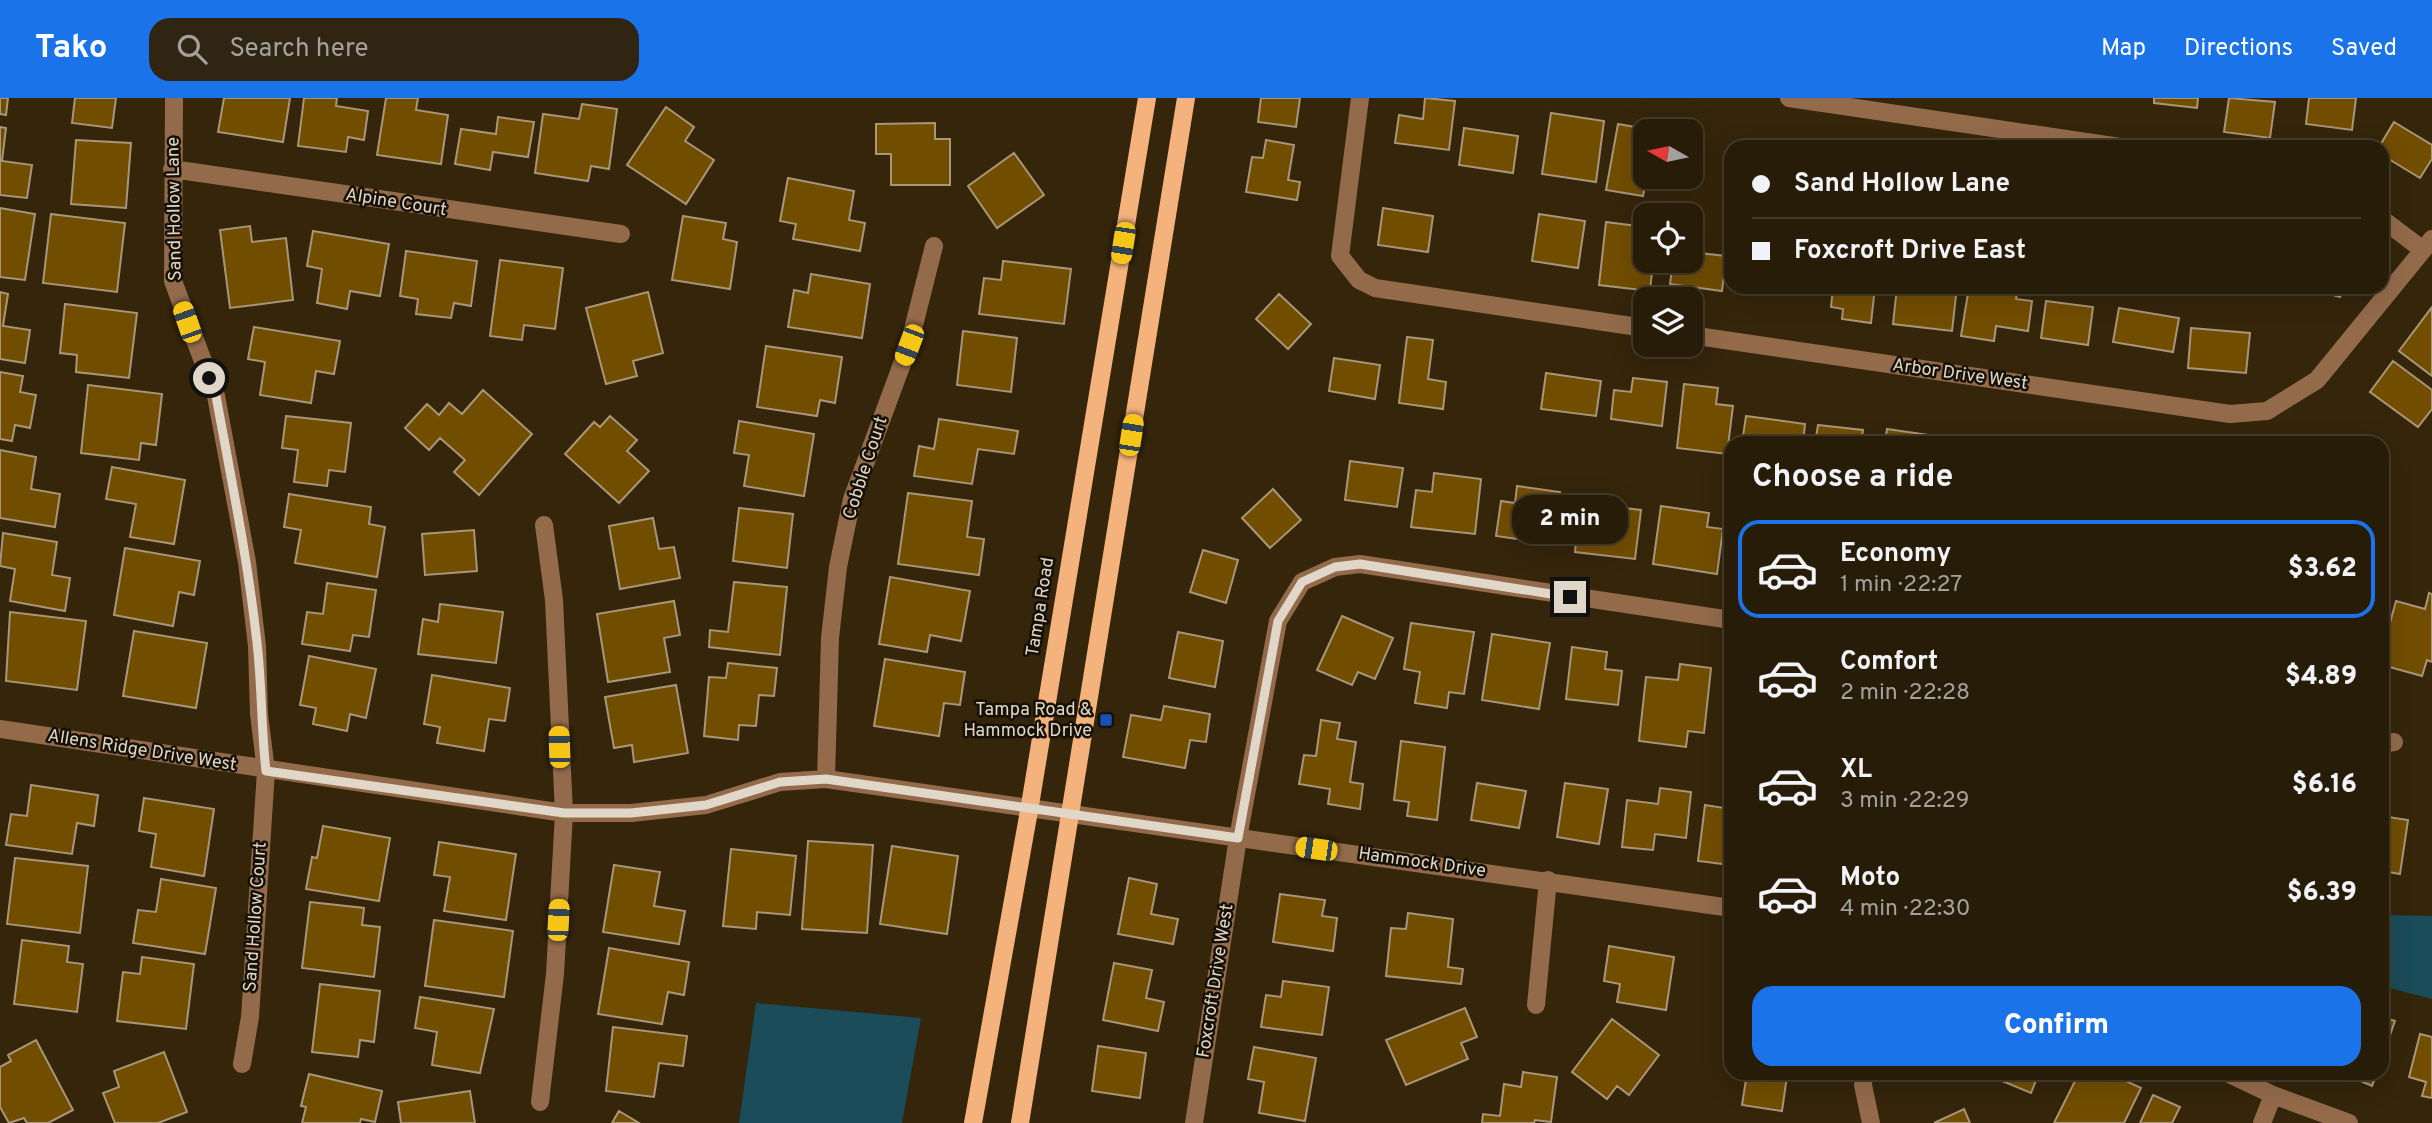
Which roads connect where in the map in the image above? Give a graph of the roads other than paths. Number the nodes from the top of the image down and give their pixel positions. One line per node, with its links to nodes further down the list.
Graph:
1 (174, 98): 7 (street, Sand Hollow Lane)
2 (1147, 98): 21 (main road, Tampa Road)
3 (1186, 98): 23 (main road)
4 (1360, 98): 14 (street)
5 (1789, 98): 6 (street)
6 (2073, 140)
7 (172, 169): 9 (street, Alpine Court); 19 (street, Sand Hollow Lane)
8 (2389, 223): 10 (street)
9 (621, 234)
10 (2428, 245): 12 (street, Arbor Drive West)
11 (934, 246): 20 (street, Cobble Court)
12 (2389, 292)
13 (2388, 294): 15 (street, Arbor Drive West)
14 (1633, 326)
15 (1703, 337)
16 (544, 525): 22 (street)
17 (1724, 619): 24 (street, Foxcroft Drive West)
18 (0, 729): 19 (street, Allens Ridge Drive West)
19 (266, 771): 22 (street, Allens Ridge Drive West); 28 (street, Sand Hollow Court)
20 (826, 779): 21 (street, Allens Ridge Drive West); 22 (street, Allens Ridge Drive West)
21 (1029, 811): 23 (street, Allens Ridge Drive West); 33 (main road, Tampa Road)
22 (564, 813): 32 (street)
23 (1072, 816): 24 (street, Hammock Drive); 34 (main road)
24 (1238, 838): 25 (street, Hammock Drive); 35 (street, Foxcroft Drive West)
25 (1548, 880): 26 (street, Hammock Drive); 27 (street)
26 (1724, 907)
27 (1536, 1004)
28 (242, 1064)
29 (1863, 1080): 36 (street)
30 (2242, 1080): 31 (street)
31 (2273, 1095): 37 (street); 38 (street)
32 (540, 1102)
33 (973, 1123)
34 (1020, 1123)
35 (1194, 1123)
36 (1871, 1123)
37 (2262, 1123)
38 (2348, 1123)

